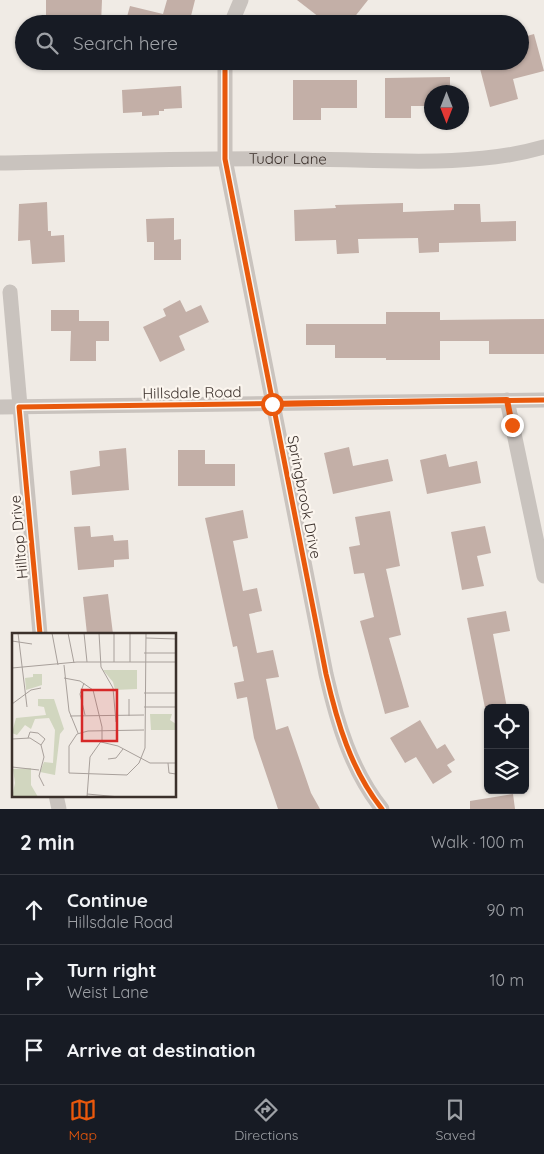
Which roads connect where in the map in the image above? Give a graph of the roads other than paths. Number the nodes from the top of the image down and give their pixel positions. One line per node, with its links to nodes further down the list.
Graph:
1 (240, 0): 2 (street)
2 (234, 15)
3 (225, 70): 5 (street, Springbrook Drive)
4 (544, 147): 5 (street, Tudor Lane)
5 (225, 159): 6 (street, Tudor Lane); 10 (street, Springbrook Drive)
6 (0, 163)
7 (10, 292): 12 (street, Hilltop Drive)
8 (507, 400): 9 (street, Hillsdale Road); 10 (street, Hillsdale Road); 13 (street)
9 (544, 400)
10 (272, 404): 12 (street, Hillsdale Road); 17 (street, Springbrook Drive)
11 (0, 406): 12 (street, Hillsdale Road)
12 (20, 407): 14 (street, Hilltop Drive)
13 (544, 576)
14 (40, 633)
15 (56, 796): 16 (street)
16 (58, 809)
17 (382, 809)

